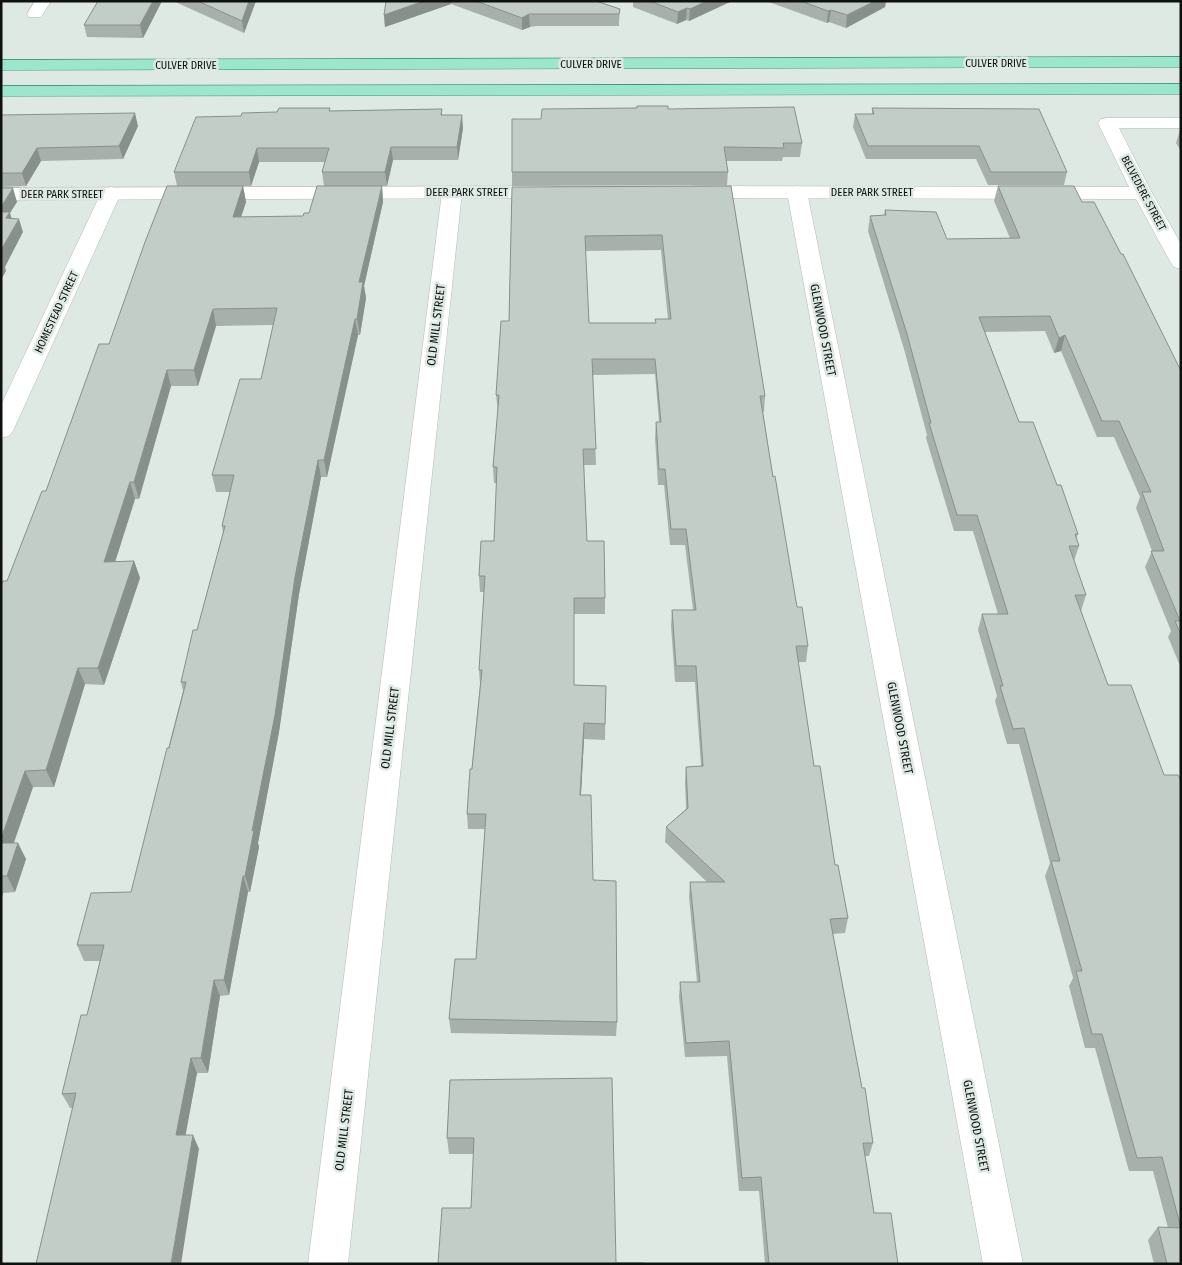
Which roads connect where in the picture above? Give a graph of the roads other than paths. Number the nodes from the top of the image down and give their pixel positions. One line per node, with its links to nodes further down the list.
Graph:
1 (1181, 62): 2 (main road, CULVER DRIVE)
2 (1, 65)
3 (1181, 89): 4 (main road, CULVER DRIVE)
4 (1, 91)
5 (1181, 123): 10 (street, BELVEDERE STREET)
6 (452, 192): 7 (street, DEER PARK STREET); 12 (street, DEER PARK STREET); 15 (street, OLD MILL STREET)
7 (570, 192)
8 (679, 192): 9 (street, DEER PARK STREET)
9 (797, 192): 10 (street, DEER PARK STREET); 16 (street, GLENWOOD STREET)
10 (1142, 193): 13 (street, BELVEDERE STREET)
11 (1, 194): 12 (street, DEER PARK STREET)
12 (111, 194): 14 (street, HOMESTEAD STREET)
13 (1181, 263)
14 (1, 431)
15 (328, 1264)
16 (1003, 1264)

